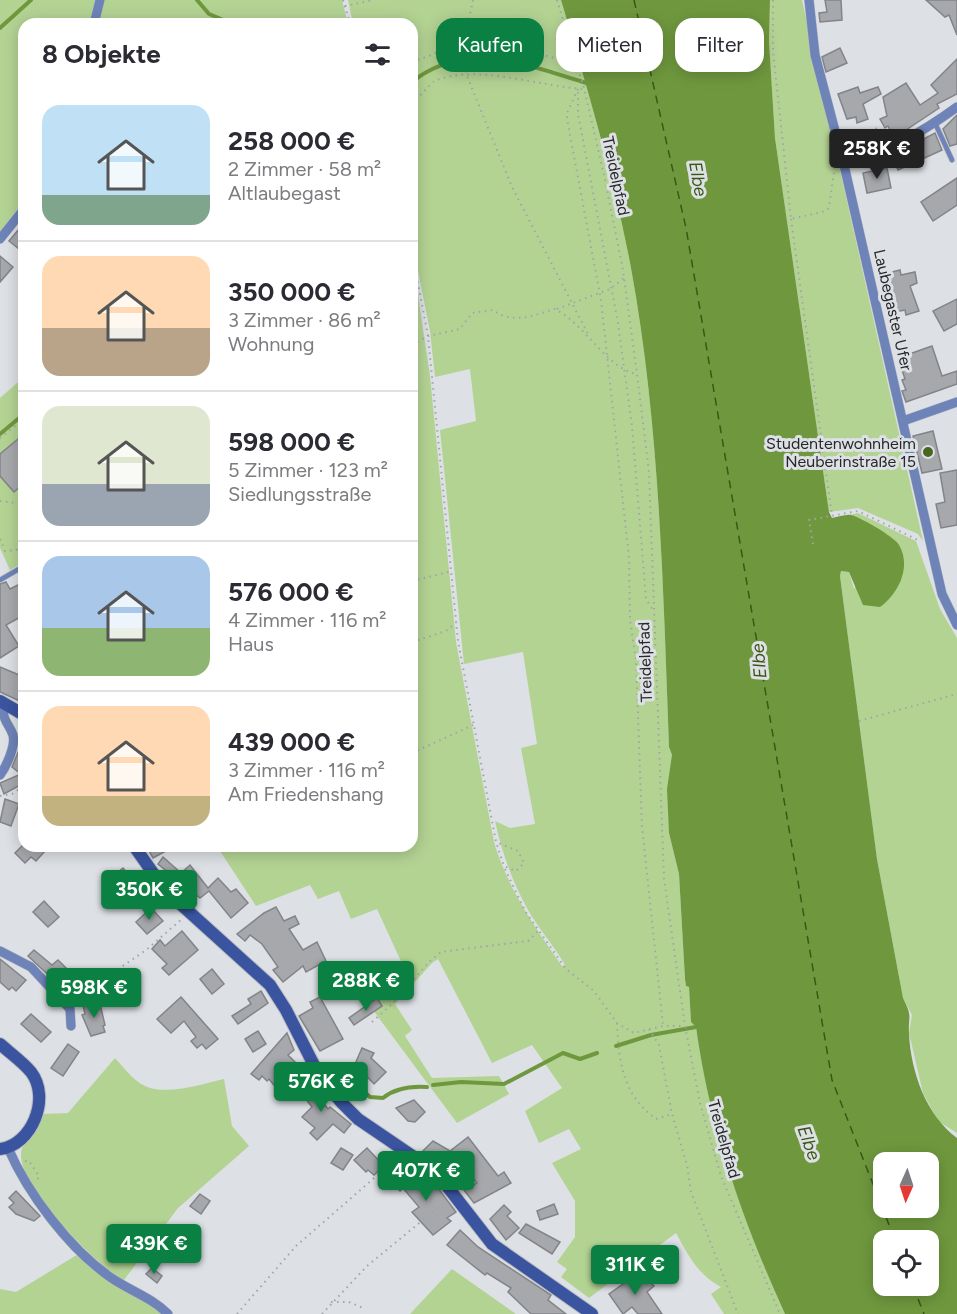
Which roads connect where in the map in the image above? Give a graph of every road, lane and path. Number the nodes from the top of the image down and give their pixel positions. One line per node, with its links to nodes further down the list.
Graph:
1 (100, 0): 9 (street)
2 (343, 0): 8 (path)
3 (373, 0): 8 (path)
4 (473, 0): 11 (path)
5 (557, 0): 12 (path, Treidelpfad)
6 (773, 0): 28 (path)
7 (809, 0): 23 (street, Laubegaster Ufer)
8 (345, 6): 10 (path)
9 (96, 18)
10 (348, 18)
11 (469, 18)
12 (562, 18)
13 (436, 55): 14 (path)
14 (418, 60)
15 (467, 72): 17 (path)
16 (579, 72): 19 (path, Treidelpfad)
17 (467, 76): 18 (path); 20 (path); 34 (path)
18 (578, 89): 19 (path); 32 (path); 33 (path)
19 (584, 89): 30 (path, Treidelpfad)
20 (418, 98)
21 (957, 106): 22 (street)
22 (935, 123): 24 (street); 25 (lane)
23 (837, 141): 24 (path); 26 (street, Laubegaster Ufer)
24 (889, 148): 26 (street)
25 (952, 160)
26 (840, 164): 28 (path); 43 (street, Laubegaster Ufer)
27 (18, 216): 29 (street)
28 (791, 219): 48 (path)
29 (0, 239)
30 (624, 278): 32 (path); 41 (path, Treidelpfad)
31 (418, 284): 36 (path)
32 (610, 289): 33 (path); 40 (path)
33 (600, 293): 34 (path); 39 (path)
34 (571, 306): 35 (path); 37 (path)
35 (555, 309): 36 (path); 37 (path)
36 (428, 336): 38 (path); 54 (path)
37 (589, 336): 39 (path)
38 (418, 342)
39 (606, 353): 40 (path); 80 (path)
40 (622, 369): 41 (path); 57 (path)
41 (637, 374): 57 (path, Treidelpfad)
42 (957, 402): 43 (street)
43 (903, 422): 59 (street, Laubegaster Ufer)
44 (18, 424): 45 (path)
45 (0, 438)
46 (0, 501): 47 (path)
47 (18, 503)
48 (832, 516): 50 (path); 51 (path)
49 (0, 539): 52 (path)
50 (813, 544)
51 (921, 546)
52 (18, 549)
53 (18, 570): 55 (lane)
54 (452, 571): 56 (path); 58 (path)
55 (0, 580)
56 (418, 580)
57 (656, 615): 81 (path, Treidelpfad)
58 (456, 623): 60 (path); 65 (path)
59 (957, 625)
60 (418, 640)
61 (957, 694): 64 (path)
62 (2, 703): 63 (main road); 67 (street)
63 (18, 712)
64 (859, 721)
65 (474, 725): 66 (path); 70 (path)
66 (418, 750)
67 (0, 775)
68 (18, 790): 69 (path)
69 (0, 796)
70 (496, 842): 72 (path); 72 (path)
71 (138, 852): 86 (main road)
72 (504, 866): 74 (path)
73 (182, 919): 76 (path)
74 (539, 930): 77 (path); 78 (path)
75 (0, 951): 79 (street)
76 (76, 1006)
77 (372, 1022)
78 (617, 1023): 82 (path); 84 (path)
79 (71, 1026)
80 (663, 1026): 81 (path); 82 (path)
81 (685, 1026): 95 (path, Treidelpfad)
82 (649, 1029): 84 (path)
83 (0, 1044): 85 (main road)
84 (672, 1114): 94 (path)
85 (4, 1149): 90 (street)
86 (405, 1150): 87 (main road); 91 (path)
87 (455, 1195): 88 (path); 93 (main road)
88 (331, 1302): 89 (path); 92 (path)
89 (363, 1308)
90 (168, 1314)
91 (237, 1314)
92 (322, 1314)
93 (592, 1314)
94 (738, 1314)
95 (780, 1314)

